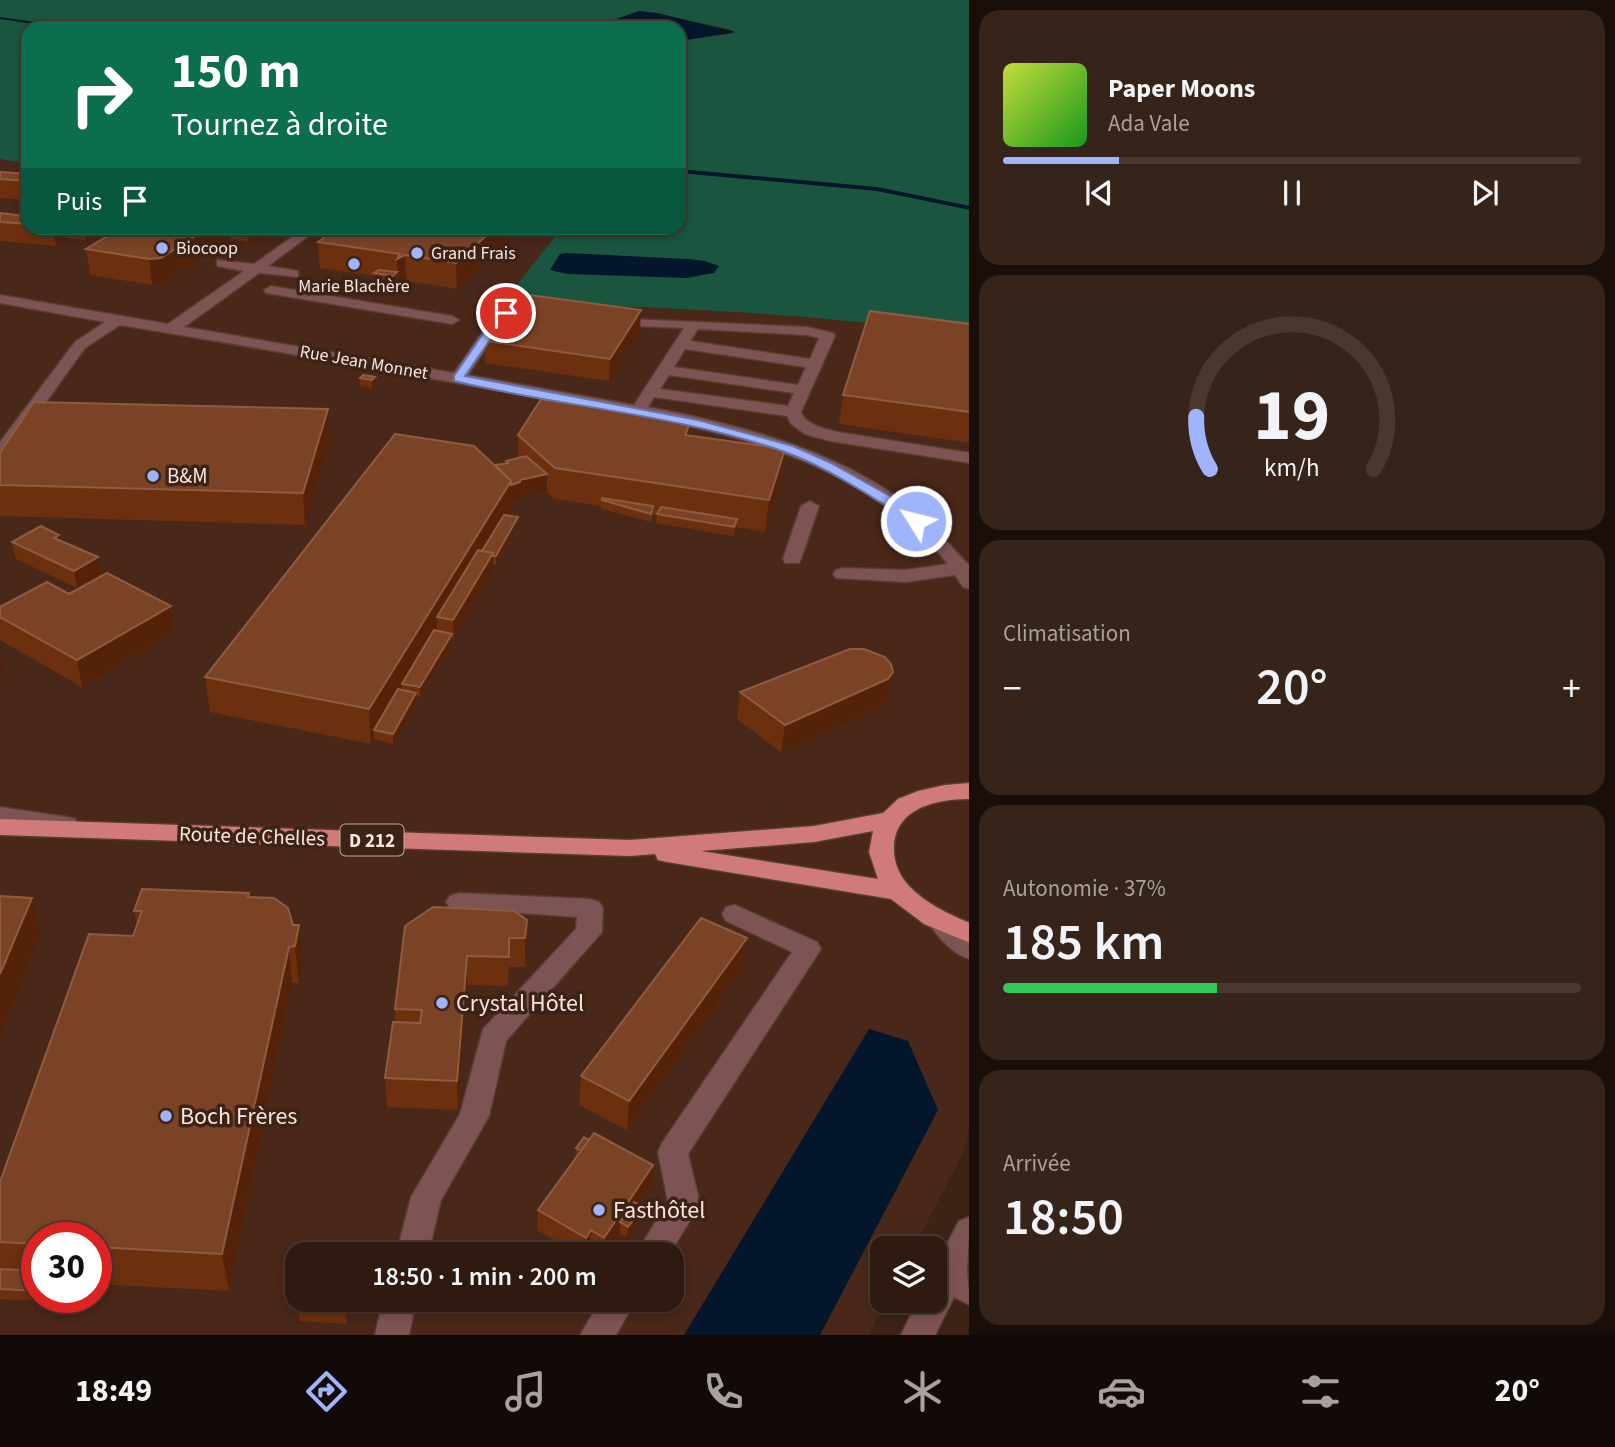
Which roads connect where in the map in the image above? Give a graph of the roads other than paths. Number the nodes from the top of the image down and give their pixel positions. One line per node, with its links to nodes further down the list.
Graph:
1 (303, 235): 3 (street)
2 (222, 263): 3 (street)
3 (257, 268): 4 (street); 12 (street)
4 (293, 274)
5 (271, 290): 9 (street)
6 (0, 299): 8 (street, Rue Jean Monnet)
7 (546, 311): 16 (street)
8 (118, 320): 12 (street, Rue Jean Monnet); 21 (street)
9 (452, 320)
10 (595, 320): 11 (street)
11 (694, 324): 13 (street); 14 (street)
12 (171, 329): 16 (street, Rue Jean Monnet)
13 (681, 344): 14 (street); 15 (street)
14 (815, 364): 17 (street)
15 (664, 370): 17 (street); 18 (street)
16 (458, 378): 19 (street, Rue Jean Monnet)
17 (803, 390): 20 (street)
18 (649, 392): 19 (street); 20 (street)
19 (637, 412): 26 (street, Rue Jean Monnet)
20 (793, 412): 22 (street)
21 (1, 452)
22 (969, 458)
23 (810, 506): 24 (street)
24 (792, 559)
25 (843, 574): 26 (street)
26 (965, 576)
27 (969, 789): 29 (main road)
28 (0, 815): 31 (street)
29 (889, 820): 32 (main road, D 212); 33 (main road)
30 (0, 827): 31 (main road, Route de Chelles / D 212)
31 (114, 832): 32 (main road, Route de Chelles / D 212)
32 (630, 848): 33 (main road, D 212)
33 (899, 891): 36 (main road)
34 (459, 902): 40 (street)
35 (736, 914): 41 (street)
36 (942, 923): 37 (main road); 38 (street)
37 (969, 934)
38 (969, 950)
39 (968, 1238): 42 (street)
40 (415, 1242)
41 (659, 1242)
42 (959, 1283): 47 (street)
43 (397, 1312): 45 (street)
44 (612, 1312): 46 (street)
45 (392, 1335)
46 (597, 1335)
47 (918, 1335)

